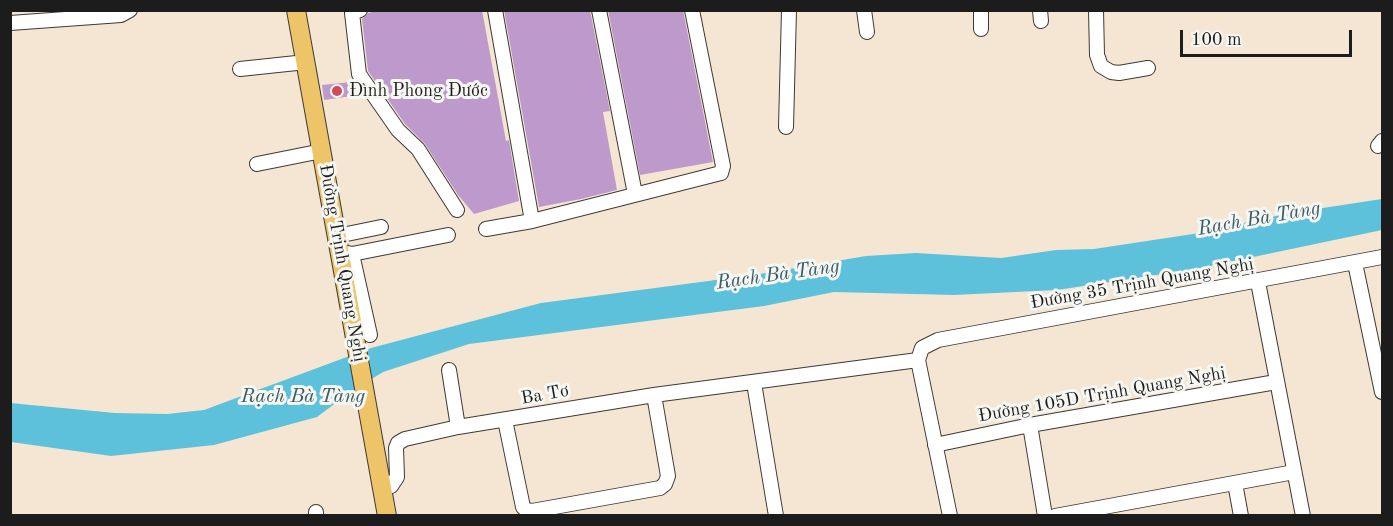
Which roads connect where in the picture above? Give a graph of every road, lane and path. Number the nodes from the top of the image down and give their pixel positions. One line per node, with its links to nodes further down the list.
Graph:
1 (130, 10): 11 (street)
2 (296, 10): 15 (main road, Đường Trịnh Quang Nghị)
3 (360, 10): 22 (street)
4 (495, 10): 23 (street)
5 (600, 10): 21 (street)
6 (692, 10): 21 (street)
7 (789, 10): 18 (street)
8 (864, 10): 14 (street)
9 (981, 10): 13 (street)
10 (1096, 10): 16 (street)
11 (52, 14): 12 (street)
12 (10, 23)
13 (981, 29)
14 (867, 32)
15 (306, 62): 17 (street); 19 (main road, Đường Trịnh Quang Nghị)
16 (1148, 68)
17 (240, 69)
18 (786, 127)
19 (322, 151): 20 (street); 27 (main road, Đường Trịnh Quang Nghị)
20 (256, 164)
21 (634, 194): 23 (street)
22 (457, 210)
23 (532, 221): 25 (street)
24 (381, 227): 27 (street)
25 (486, 229)
26 (448, 235): 27 (street)
27 (343, 247): 43 (main road, Đường Trịnh Quang Nghị)
28 (1383, 257): 29 (street, Đường 35 Trịnh Quang Nghị)
29 (1355, 263): 30 (street, Đường 35 Trịnh Quang Nghị); 35 (street)
30 (1258, 282): 31 (street, Đường 35 Trịnh Quang Nghị); 34 (street)
31 (918, 360): 33 (street, Ba Tơ); 40 (street)
32 (449, 370): 39 (street)
33 (754, 382): 36 (street, Ba Tơ); 45 (street)
34 (1276, 382): 38 (street, Đường 105D Trịnh Quang Nghị); 41 (street)
35 (1383, 392)
36 (654, 395): 37 (street, Ba Tơ); 37 (street)
37 (505, 420): 39 (street, Ba Tơ)
38 (1030, 425): 40 (street, Đường 105D Trịnh Quang Nghị); 47 (street)
39 (458, 427): 43 (street, Ba Tơ)
40 (935, 445): 46 (street)
41 (1294, 472): 42 (street); 50 (street)
42 (1235, 483): 48 (street); 49 (street)
43 (382, 489): 44 (main road, Đường Trịnh Quang Nghị)
44 (387, 516)
45 (776, 516)
46 (950, 516)
47 (1045, 516)
48 (1055, 516)
49 (1241, 516)
50 (1303, 516)

